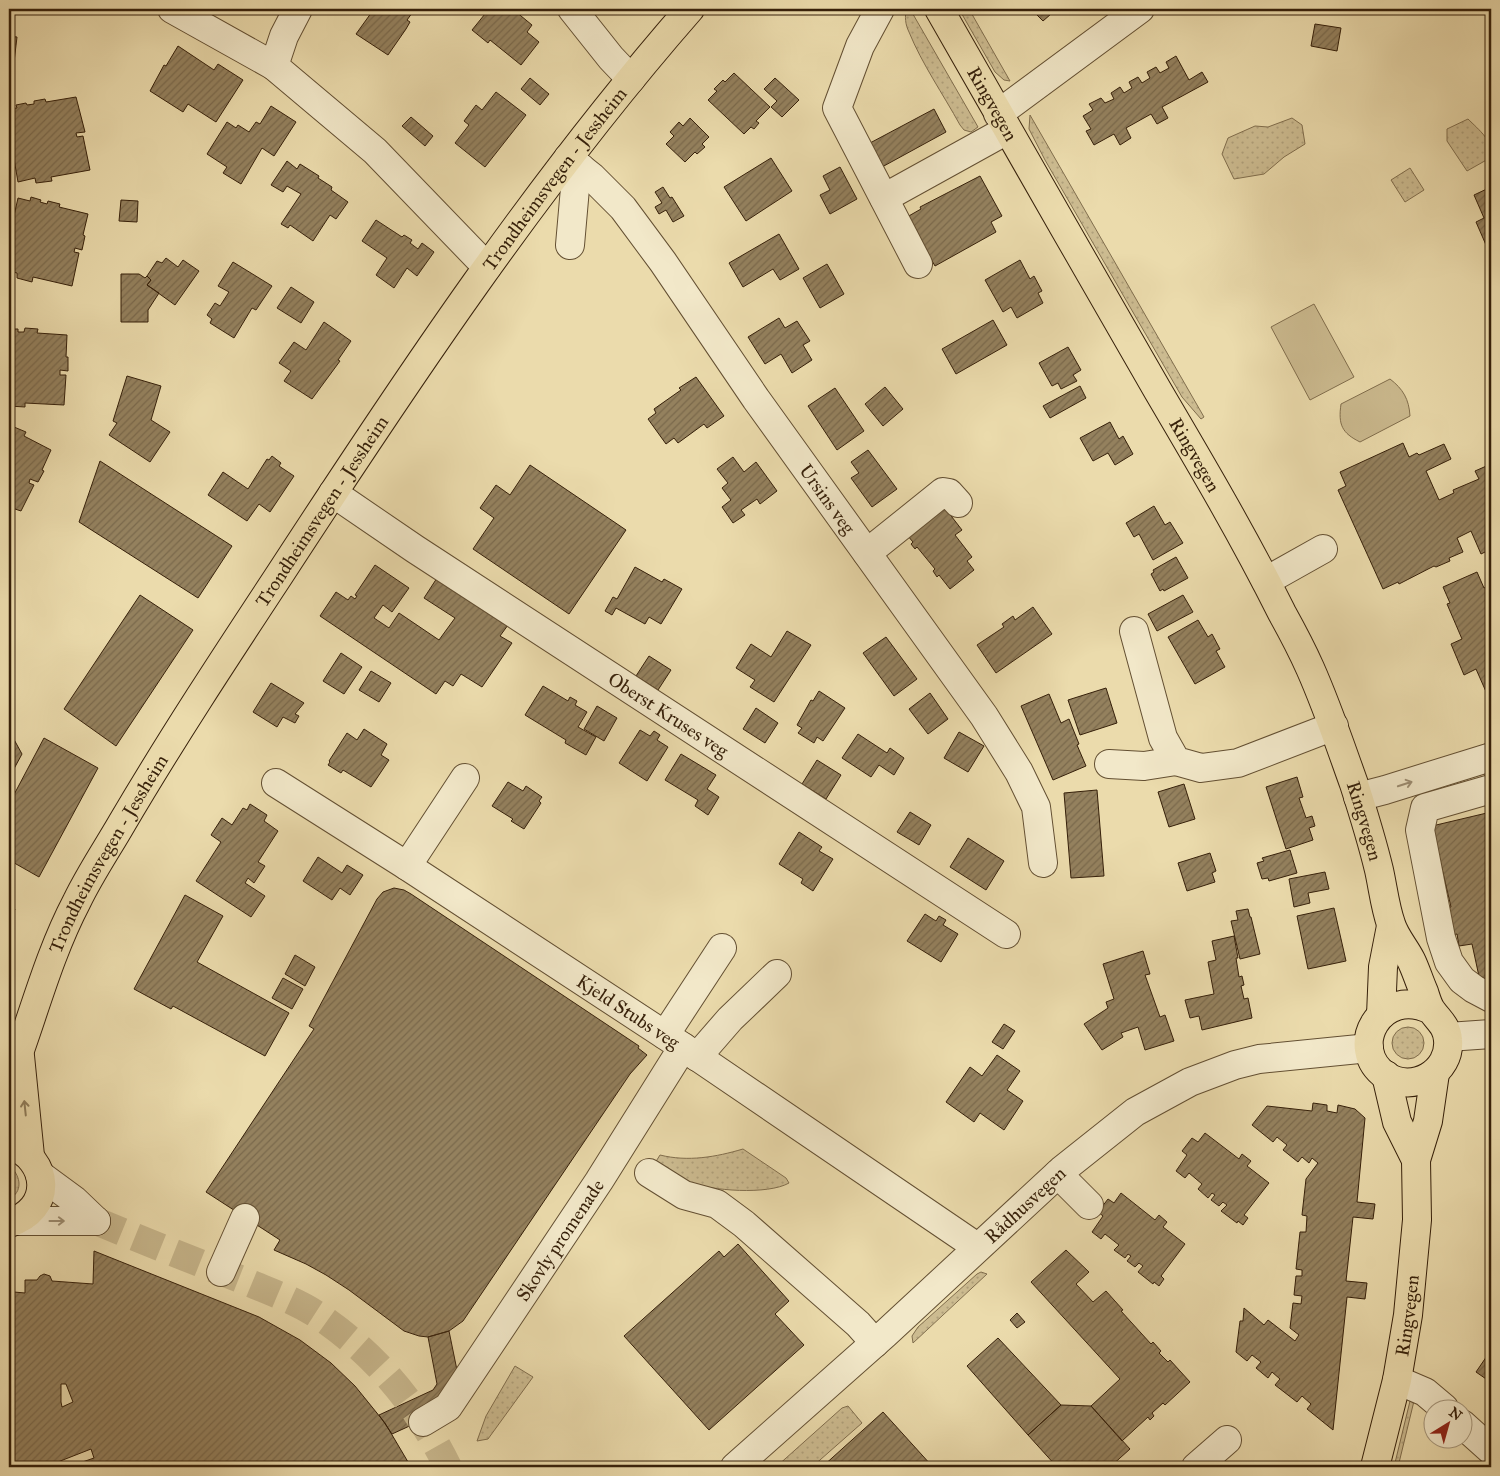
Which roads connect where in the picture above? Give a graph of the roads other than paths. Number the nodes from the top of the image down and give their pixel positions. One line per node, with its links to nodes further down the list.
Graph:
1 (172, 9): 8 (street)
2 (298, 9): 8 (street)
3 (572, 9): 9 (street)
4 (690, 9): 9 (main road, Trondheimsvegen - Jessheim)
5 (880, 9): 12 (street)
6 (939, 9): 10 (main road, Ringvegen)
7 (1140, 9): 10 (street)
8 (274, 66): 15 (street)
9 (631, 79): 11 (main road, Trondheimsvegen - Jessheim)
10 (1003, 122): 12 (street); 20 (main road, Ringvegen)
11 (574, 163): 13 (street); 15 (main road, Trondheimsvegen - Jessheim); 19 (street, Ursins veg)
12 (884, 198): 14 (street)
13 (570, 246)
14 (918, 264)
15 (487, 267): 16 (main road, Trondheimsvegen - Jessheim)
16 (333, 493): 33 (street, Oberst Kruses veg); 43 (main road, Trondheimsvegen - Jessheim)
17 (958, 503): 19 (street)
18 (1323, 549): 20 (street)
19 (867, 553): 30 (street, Ursins veg)
20 (1266, 581): 22 (main road, Ringvegen)
21 (1134, 631): 24 (street)
22 (1334, 726): 24 (street); 29 (main road, Ringvegen)
23 (1491, 757): 29 (street, one-way to 23)
24 (1176, 762): 25 (street)
25 (1109, 764)
26 (465, 778): 31 (street)
27 (276, 783): 31 (street, Kjeld Stubs veg)
28 (1491, 789): 36 (street)
29 (1358, 797): 32 (main road, Ringvegen)
30 (1043, 863)
31 (406, 866): 41 (street, Kjeld Stubs veg)
32 (1391, 926): 37 (main road, Ringvegen); 38 (main road, Ringvegen)
33 (1006, 934)
34 (722, 948): 41 (street)
35 (777, 974): 41 (street)
36 (1491, 998)
37 (1431, 1010): 38 (main road); 40 (main road, Ringvegen)
38 (1381, 1015): 42 (main road, Ringvegen)
39 (1491, 1034): 40 (street)
40 (1448, 1037): 44 (main road, Ringvegen)
41 (682, 1046): 54 (street, Kjeld Stubs veg); 59 (street, Skovly promenade)
42 (1369, 1048): 45 (main road, Ringvegen); 50 (street, Rådhusvegen)
43 (20, 1052): 46 (main road, Trondheimsvegen - Jessheim); 47 (main road, Trondheimsvegen - Jessheim, one-way to 43)
44 (1435, 1073): 45 (main road); 48 (main road, Ringvegen)
45 (1386, 1076): 48 (main road, Ringvegen)
46 (9, 1080)
47 (26, 1158): 53 (main road, Trondheimsvegen - Jessheim); 53 (street, one-way to 47)
48 (1416, 1160): 57 (main road, Ringvegen)
49 (649, 1173): 56 (street)
50 (1058, 1174): 51 (street); 54 (street, Rådhusvegen)
51 (1089, 1205)
52 (245, 1218): 55 (street)
53 (13, 1222)
54 (976, 1247): 56 (street, Rådhusvegen)
55 (221, 1272)
56 (875, 1342): 63 (street, Rådhusvegen)
57 (1397, 1380): 58 (street); 65 (main road, Ringvegen)
58 (1432, 1398)
59 (424, 1422)
60 (1472, 1433): 62 (street)
61 (1227, 1440): 64 (street)
62 (1491, 1450)
63 (735, 1467)
64 (1196, 1467)
65 (1375, 1467)

